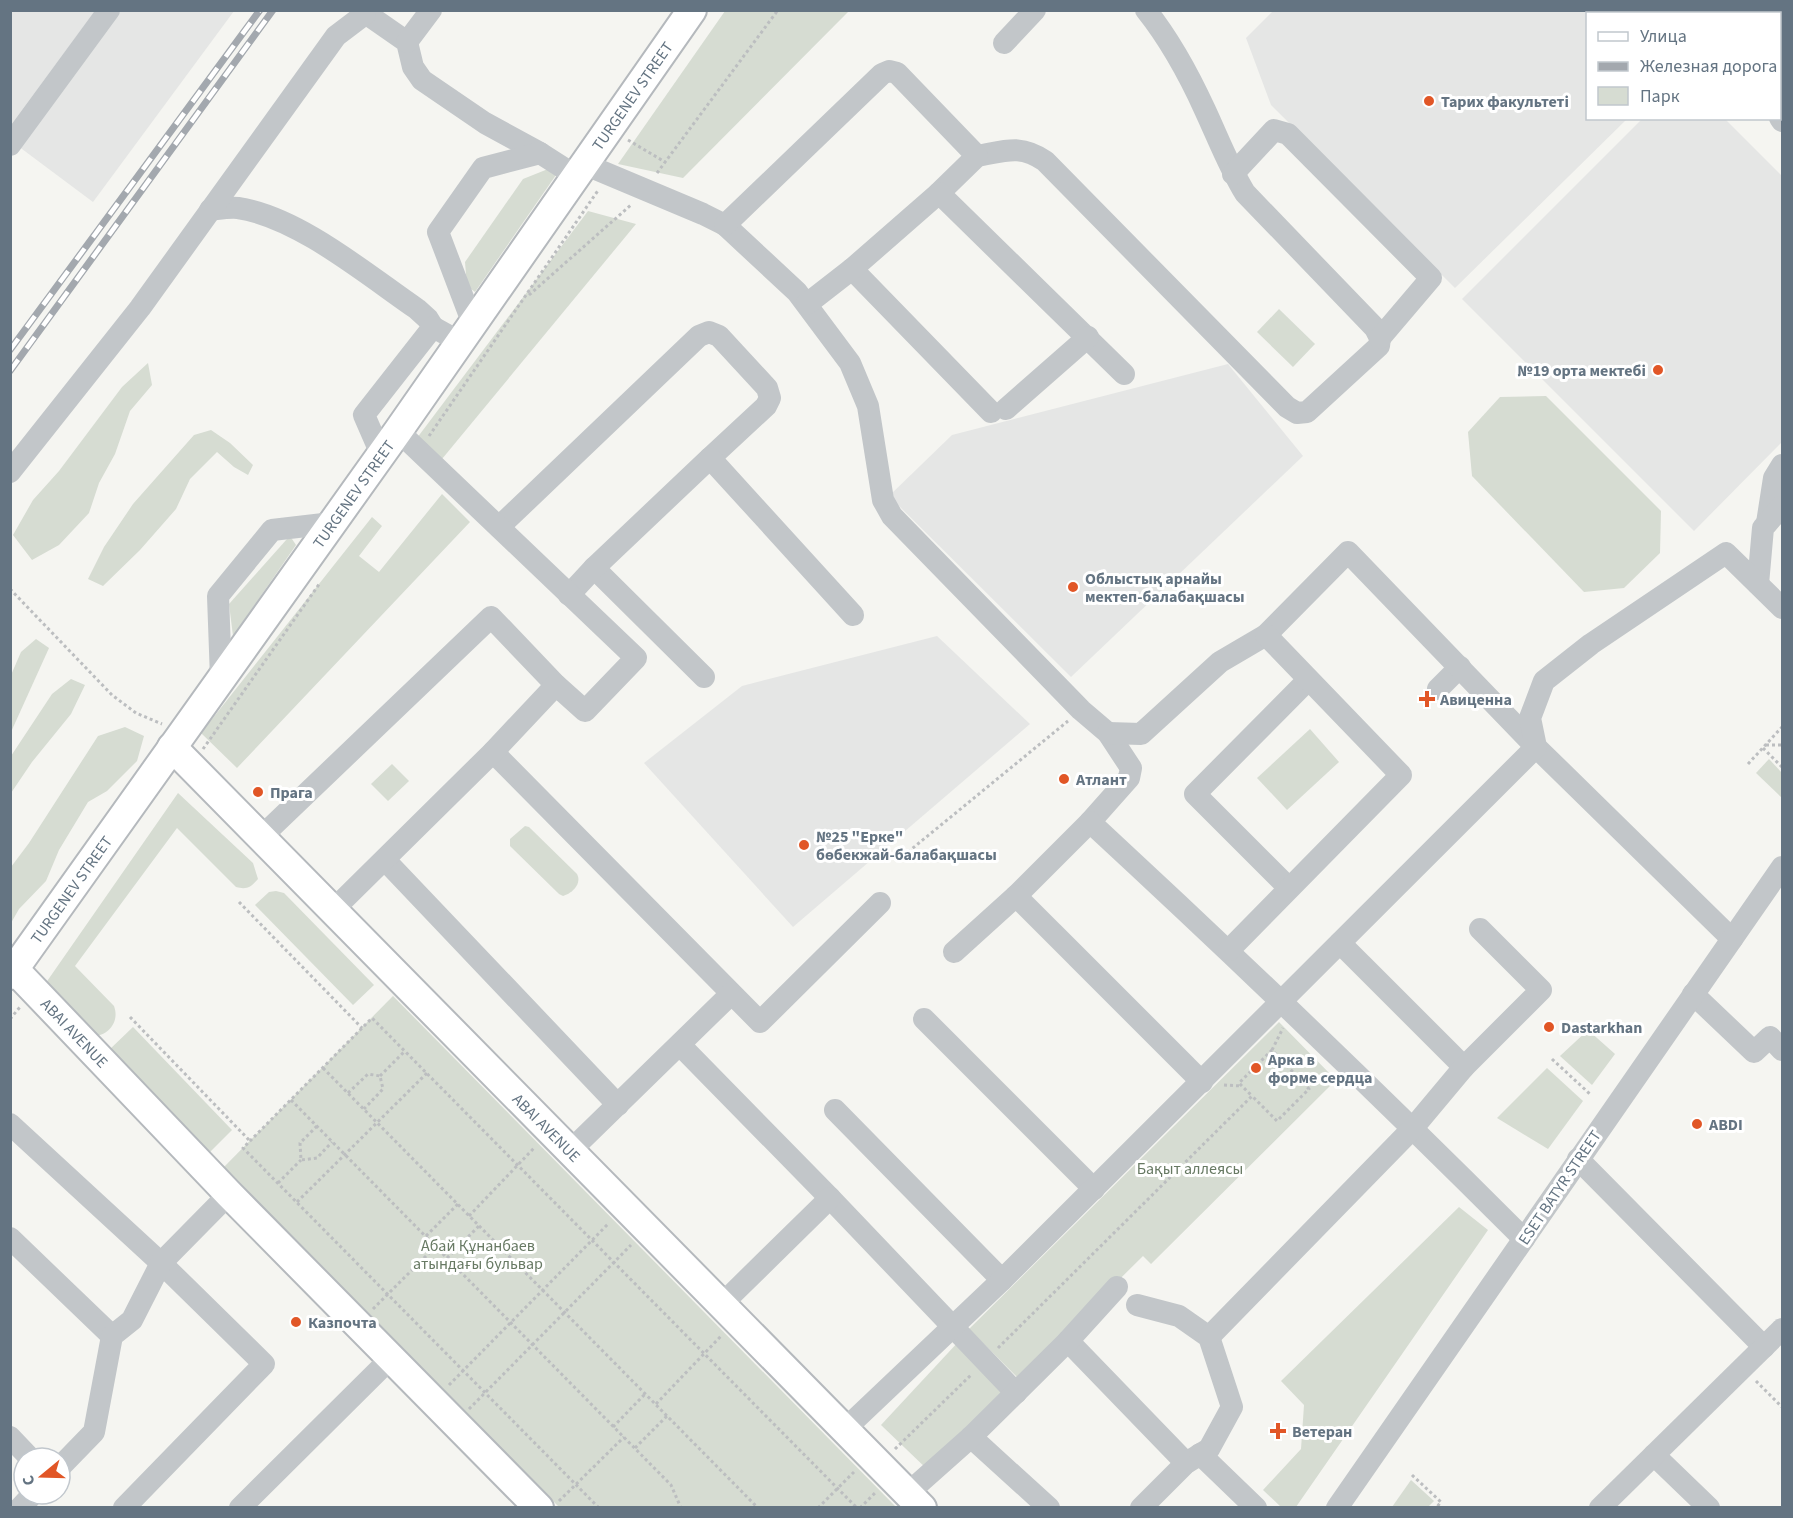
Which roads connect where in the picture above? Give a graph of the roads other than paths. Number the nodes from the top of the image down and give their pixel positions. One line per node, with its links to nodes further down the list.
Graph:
1 (109, 10): 9 (street)
2 (431, 10): 7 (street)
3 (692, 10): 12 (main road, TURGENEV STREET)
4 (1035, 10): 8 (street)
5 (1146, 10): 13 (street)
6 (363, 12): 7 (street); 15 (street)
7 (408, 42): 10 (street)
8 (1004, 44)
9 (10, 145)
10 (540, 153): 12 (street); 20 (street)
11 (977, 156): 14 (street); 16 (street); 22 (street)
12 (580, 170): 16 (street); 20 (main road, TURGENEV STREET)
13 (1233, 174): 22 (street); 22 (street)
14 (939, 193): 17 (street); 21 (street)
15 (210, 210): 19 (street); 28 (street)
16 (725, 225): 18 (street)
17 (852, 269): 18 (street); 21 (street)
18 (807, 304): 45 (street)
19 (433, 327): 20 (street); 25 (street)
20 (466, 333): 24 (main road, TURGENEV STREET)
21 (1088, 337): 23 (street)
22 (1380, 338)
23 (1124, 374)
24 (398, 431): 25 (main road, TURGENEV STREET); 32 (street)
25 (381, 454): 30 (main road, TURGENEV STREET)
26 (710, 458): 32 (street); 33 (street); 37 (street)
27 (1782, 465): 31 (street)
28 (10, 472)
29 (1782, 506): 31 (street)
30 (332, 523): 41 (main road, TURGENEV STREET); 41 (street)
31 (1766, 524): 34 (street)
32 (499, 527): 35 (street)
33 (594, 568): 35 (street); 40 (street)
34 (1758, 584): 36 (street); 47 (street)
35 (569, 595): 43 (street)
36 (1782, 608)
37 (853, 615)
38 (1266, 635): 39 (street); 42 (street); 45 (street)
39 (1460, 667): 44 (street); 47 (street)
40 (704, 677)
41 (221, 678): 46 (main road, TURGENEV STREET)
42 (1308, 680): 53 (street); 53 (street)
43 (556, 685): 48 (street); 50 (street)
44 (1438, 689)
45 (1108, 733): 49 (street)
46 (178, 739): 50 (main road, ABAI AVENUE); 62 (main road, TURGENEV STREET)
47 (1536, 747): 58 (street); 59 (street)
48 (493, 752): 51 (street); 63 (street)
49 (1090, 822): 54 (street); 60 (street)
50 (261, 837): 56 (main road, ABAI AVENUE)
51 (385, 860): 56 (street); 71 (street)
52 (1779, 881): 58 (street, ESET BATYR STREET)
53 (1289, 888): 60 (street)
54 (1016, 896): 61 (street); 70 (street)
55 (880, 903): 63 (street)
56 (333, 910): 75 (main road, ABAI AVENUE)
57 (1480, 929): 69 (street)
58 (1732, 939): 64 (street, ESET BATYR STREET)
59 (1340, 943): 65 (street); 69 (street)
60 (1229, 950): 65 (street)
61 (954, 952)
62 (12, 972): 78 (main road, ABAI AVENUE)
63 (731, 994): 67 (street)
64 (1693, 994): 68 (street); 76 (street, ESET BATYR STREET)
65 (1282, 1002): 70 (street); 74 (street)
66 (924, 1020): 77 (street)
67 (680, 1045): 71 (street); 79 (street)
68 (1782, 1050)
69 (1464, 1067): 74 (street)
70 (1202, 1082): 77 (street)
71 (618, 1104): 75 (street)
72 (835, 1110): 83 (street)
73 (10, 1124): 82 (street)
74 (1413, 1128): 81 (street); 90 (street)
75 (570, 1151): 85 (main road, ABAI AVENUE)
76 (1578, 1159): 81 (street, ESET BATYR STREET); 92 (street)
77 (1094, 1189): 83 (street)
78 (229, 1194): 82 (street); 93 (main road, ABAI AVENUE)
79 (831, 1198): 85 (street); 87 (street)
80 (10, 1238): 89 (street)
81 (1524, 1239): 107 (street, ESET BATYR STREET)
82 (161, 1263): 89 (street); 102 (street)
83 (1002, 1280): 87 (street)
84 (1117, 1287): 91 (street)
85 (721, 1305): 95 (main road, ABAI AVENUE)
86 (1137, 1305): 90 (street)
87 (954, 1327): 94 (street); 95 (street)
88 (1782, 1329): 92 (street)
89 (112, 1336): 97 (street)
90 (1209, 1337): 99 (street)
91 (1068, 1341): 94 (street); 99 (street)
92 (1764, 1347): 98 (street)
93 (391, 1358): 101 (main road, ABAI AVENUE); 103 (street)
94 (1016, 1392): 96 (street)
95 (844, 1430): 100 (main road, ABAI AVENUE)
96 (971, 1437): 100 (street); 104 (street)
97 (72, 1455)
98 (1654, 1455): 108 (street); 109 (street)
99 (1193, 1458): 105 (street); 106 (street)
100 (915, 1500)
101 (547, 1506)
102 (124, 1508)
103 (240, 1508)
104 (1049, 1508)
105 (1141, 1508)
106 (1256, 1508)
107 (1337, 1508)
108 (1600, 1508)
109 (1709, 1508)

